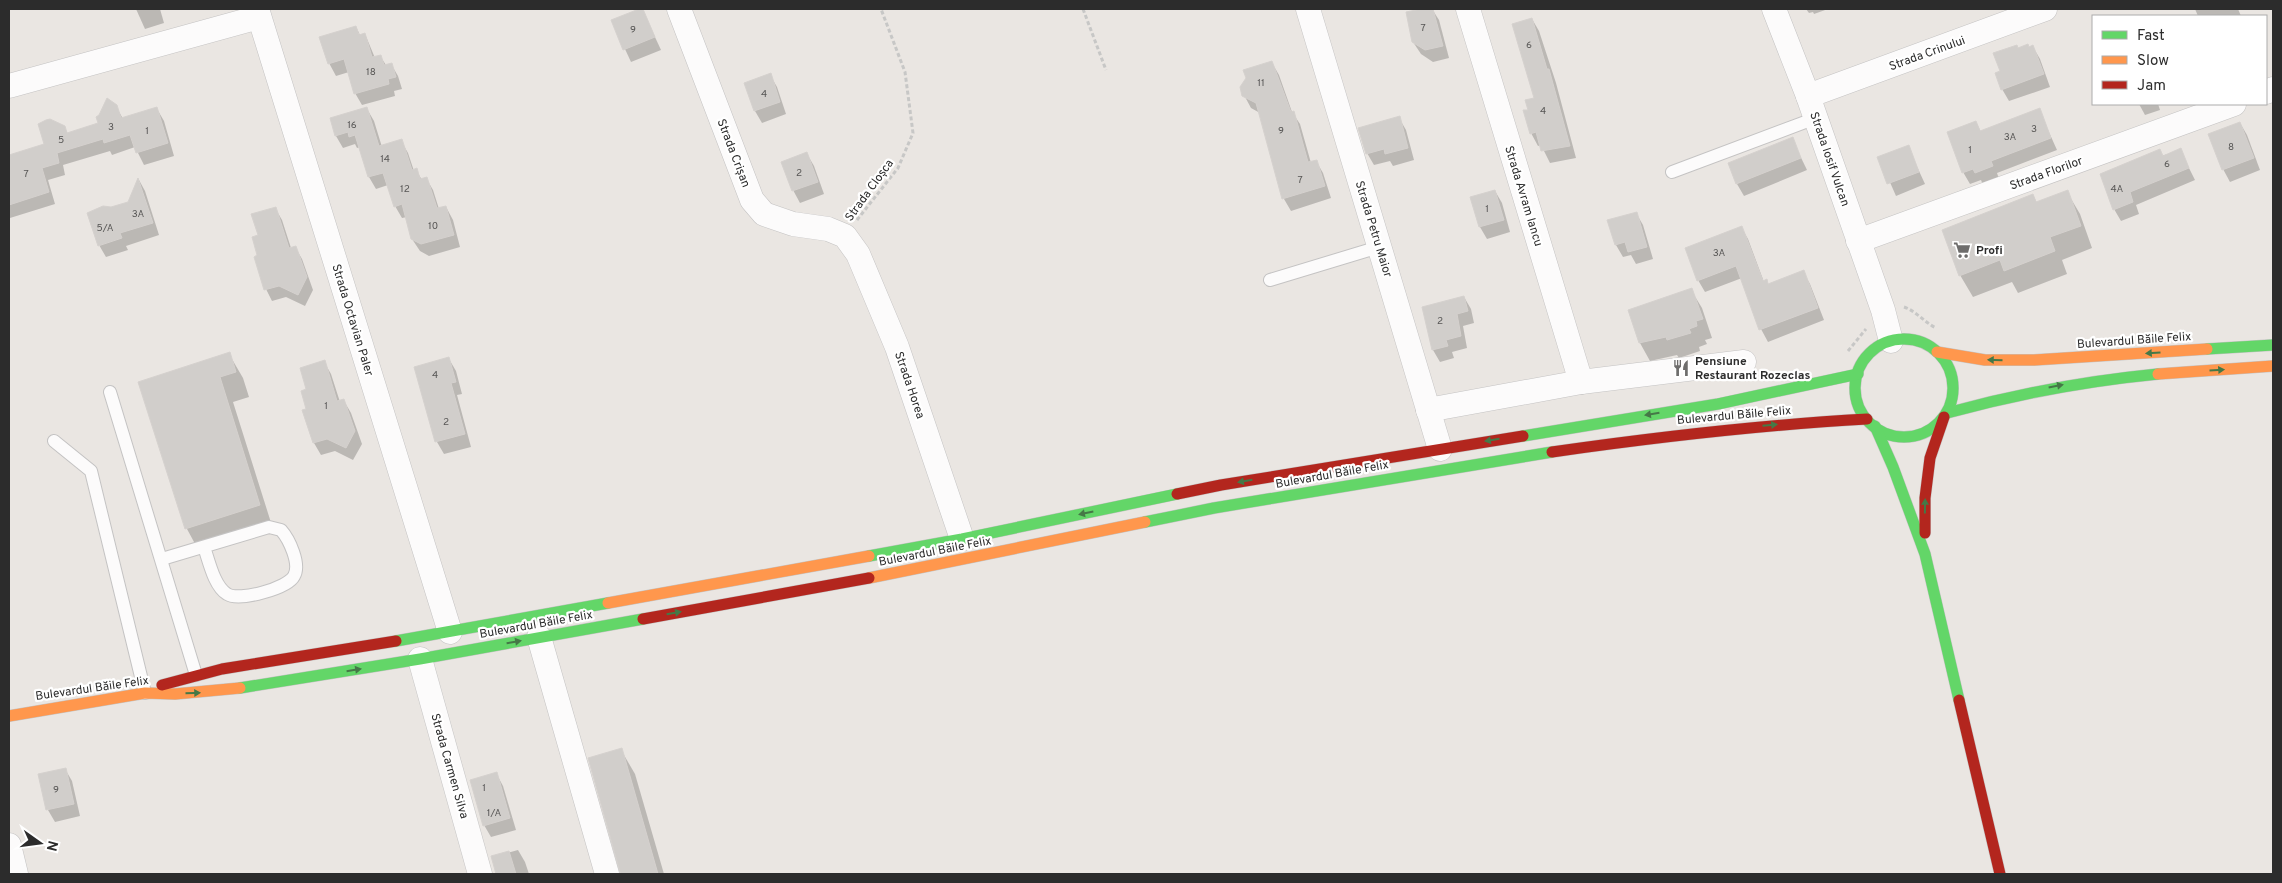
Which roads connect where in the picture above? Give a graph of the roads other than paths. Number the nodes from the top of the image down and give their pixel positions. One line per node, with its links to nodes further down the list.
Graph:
1 (679, 9): 12 (street, Strada Crișan)
2 (1308, 9): 14 (street, Strada Petru Maior)
3 (1468, 9): 22 (street, Strada Avram Iancu)
4 (1774, 9): 8 (street, Strada Iosif Vulcan)
5 (2045, 9): 8 (street, Strada Crinului)
6 (258, 13): 7 (street); 33 (street, Strada Octavian Paler)
7 (9, 86)
8 (1808, 96): 10 (street, Strada Iosif Vulcan)
9 (2231, 105): 13 (street, Strada Florilor)
10 (1816, 118): 11 (lane); 13 (street, Strada Iosif Vulcan)
11 (1672, 172)
12 (845, 236): 29 (street, Strada Horea)
13 (1858, 241): 16 (street, Strada Iosif Vulcan)
14 (1379, 247): 15 (lane); 24 (street, Strada Petru Maior)
15 (1270, 280)
16 (1891, 341): 18 (main road); 21 (main road)
17 (2273, 345): 18 (main road, Bulevardul Băile Felix, one-way to 18)
18 (1937, 352): 25 (main road)
19 (1744, 362): 22 (street)
20 (2273, 366): 25 (main road, one-way to 20)
21 (1858, 374): 26 (main road); 28 (main road, Bulevardul Băile Felix, one-way to 28)
22 (1581, 382): 24 (street)
23 (110, 392): 32 (lane)
24 (1428, 410): 28 (street, Strada Petru Maior)
25 (1945, 415): 26 (main road); 31 (main road, one-way to 25)
26 (1871, 423): 31 (main road); 34 (main road, Bulevardul Băile Felix, one-way to 26)
27 (54, 442): 37 (lane)
28 (1440, 448): 29 (main road, Bulevardul Băile Felix, one-way to 29)
29 (962, 539): 33 (main road, Bulevardul Băile Felix)
30 (204, 547): 30 (lane); 32 (lane)
31 (1925, 554): 43 (main road)
32 (162, 559): 36 (lane)
33 (450, 632): 36 (main road, Bulevardul Băile Felix)
34 (539, 637): 35 (main road, Bulevardul Băile Felix, one-way to 34); 42 (street)
35 (420, 659): 37 (main road, Bulevardul Băile Felix, one-way to 35); 41 (street, Strada Carmen Silva)
36 (196, 675): 37 (main road, Bulevardul Băile Felix)
37 (145, 693): 38 (main road, Bulevardul Băile Felix)
38 (9, 716)
39 (9, 845): 40 (street)
40 (16, 874)
41 (480, 874)
42 (606, 874)
43 (2000, 874)

